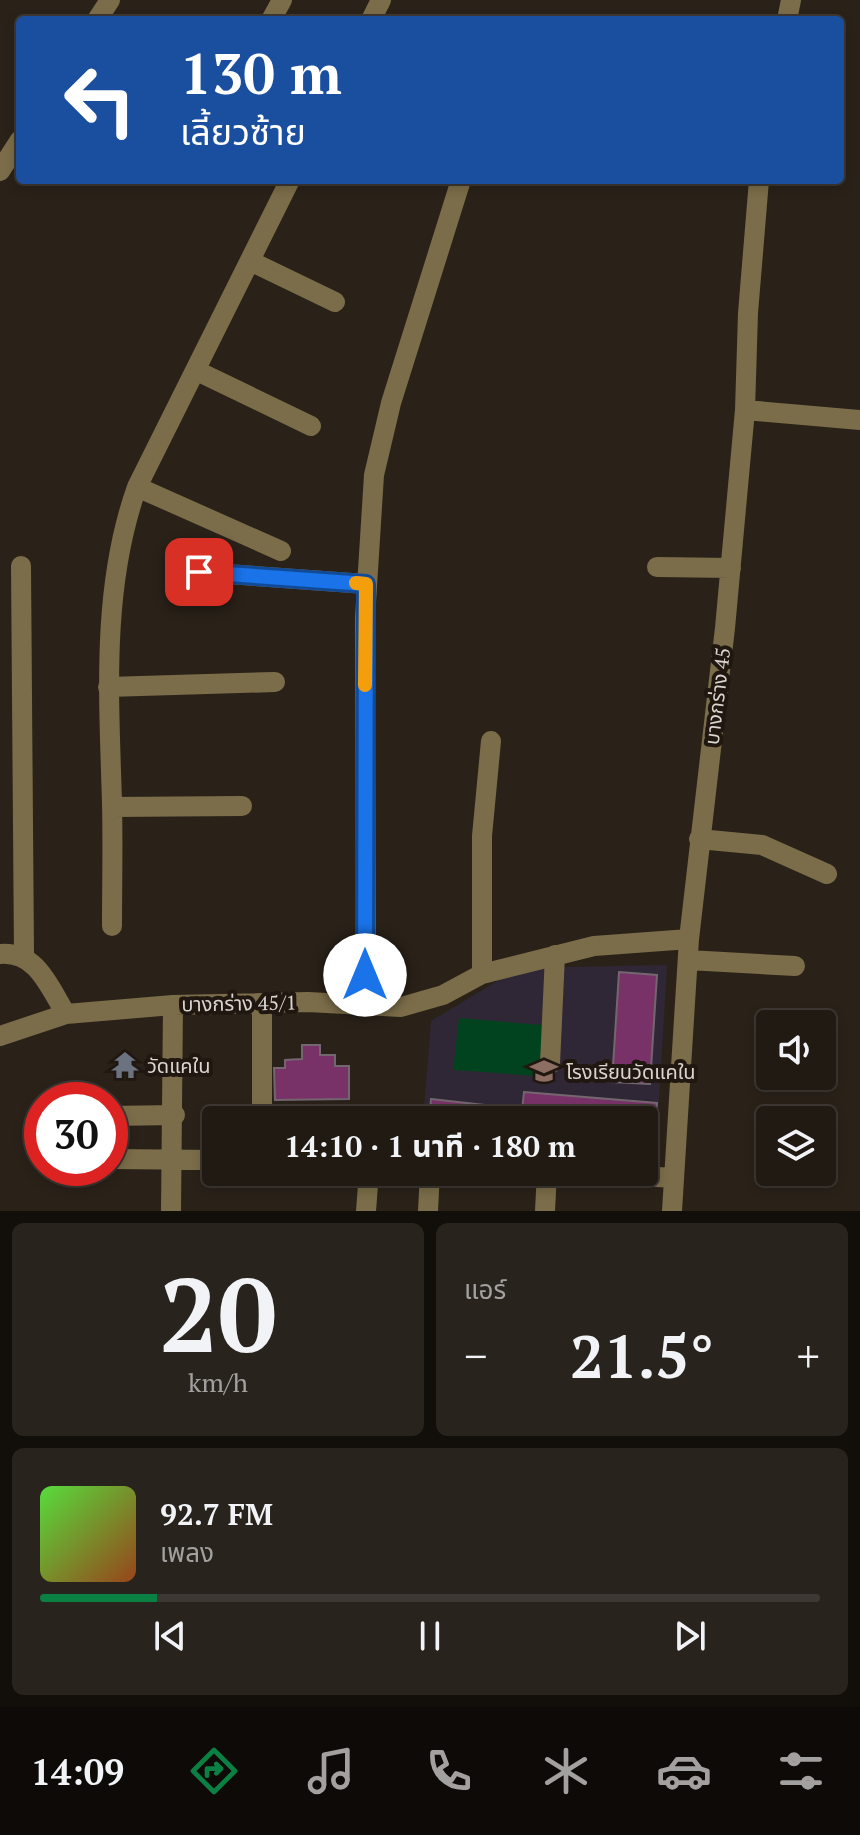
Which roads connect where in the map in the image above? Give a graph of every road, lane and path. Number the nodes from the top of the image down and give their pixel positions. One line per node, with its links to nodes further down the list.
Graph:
1 (16, 146): 2 (street)
2 (0, 171)
3 (288, 184): 6 (street)
4 (460, 184): 18 (street)
5 (759, 184): 9 (street, บางกร่าง 45)
6 (250, 261): 7 (street); 8 (street)
7 (335, 302)
8 (197, 371): 11 (street); 12 (street)
9 (745, 410): 10 (street); 16 (street, บางกร่าง 45)
10 (860, 420)
11 (311, 426)
12 (137, 487): 13 (street); 20 (street)
13 (281, 551)
14 (21, 566): 29 (street)
15 (657, 567): 16 (street)
16 (731, 568): 24 (street, บางกร่าง 45)
17 (199, 572): 18 (street)
18 (366, 584): 35 (street)
19 (275, 682): 20 (street)
20 (108, 687): 23 (street)
21 (491, 741): 32 (street)
22 (242, 806): 23 (street)
23 (112, 807): 26 (street)
24 (699, 839): 25 (street); 27 (street, บางกร่าง 45)
25 (827, 874)
26 (112, 926)
27 (689, 949): 30 (street, บางกร่าง 45/1); 31 (street, บางกร่าง 45/1); 46 (street, บางกร่าง 45)
28 (0, 954): 29 (street)
29 (24, 955): 36 (street)
30 (555, 955): 32 (street, บางกร่าง 45/1); 38 (street)
31 (795, 966)
32 (482, 974): 35 (street, บางกร่าง 45/1)
33 (262, 1003): 34 (street, บางกร่าง 45/1); 35 (street, บางกร่าง 45/1); 39 (street)
34 (173, 1005): 36 (street, บางกร่าง 45/1); 40 (street)
35 (366, 1005)
36 (66, 1014): 37 (street, บางกร่าง 45/1)
37 (0, 1036)
38 (550, 1064)
39 (262, 1106)
40 (175, 1115): 41 (street); 44 (street)
41 (128, 1116)
42 (128, 1160): 44 (street)
43 (202, 1161): 44 (street)
44 (174, 1162): 50 (street)
45 (658, 1177): 46 (street)
46 (673, 1178): 54 (street, บางกร่าง 45)
47 (368, 1186): 51 (street)
48 (429, 1186): 52 (street)
49 (546, 1186): 53 (street)
50 (171, 1211)
51 (366, 1211)
52 (428, 1211)
53 (545, 1211)
54 (672, 1211)

